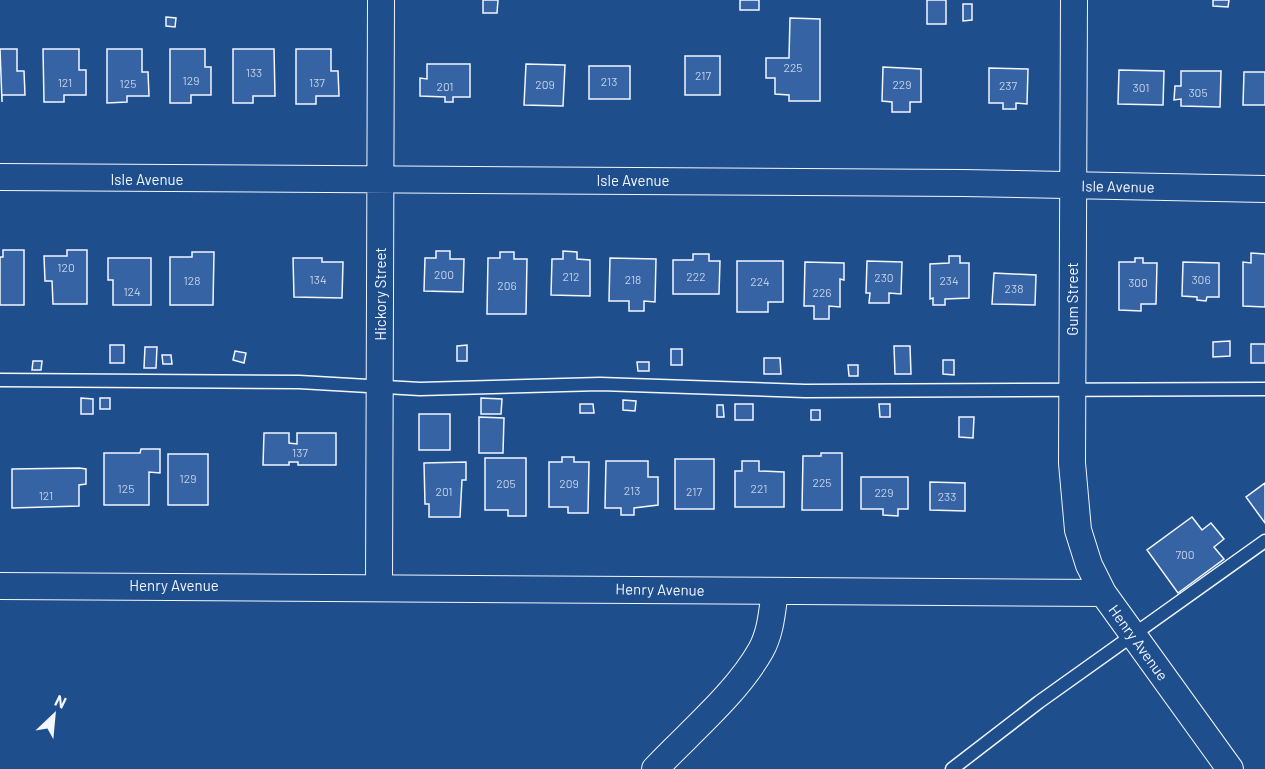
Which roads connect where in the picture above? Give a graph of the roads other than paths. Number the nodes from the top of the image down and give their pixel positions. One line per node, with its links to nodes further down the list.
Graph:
1 (381, 0): 4 (street, Hickory Street)
2 (1074, 0): 5 (street, Gum Street)
3 (0, 177): 4 (street, Isle Avenue)
4 (381, 179): 5 (street, Isle Avenue); 8 (street, Hickory Street)
5 (1074, 186): 6 (street, Isle Avenue); 9 (street, Gum Street)
6 (1265, 189)
7 (0, 380): 8 (lane)
8 (380, 386): 9 (lane); 13 (street, Hickory Street)
9 (1072, 388): 10 (lane); 15 (street, Gum Street)
10 (1265, 389)
11 (1265, 541): 16 (lane)
12 (0, 586): 13 (street, Henry Avenue)
13 (379, 588): 14 (street, Henry Avenue)
14 (775, 591): 15 (street, Henry Avenue); 17 (street)
15 (1102, 593): 16 (street, Henry Avenue)
16 (1134, 635): 18 (lane); 19 (street, Henry Avenue)
17 (655, 769)
18 (952, 769)
19 (1230, 769)

